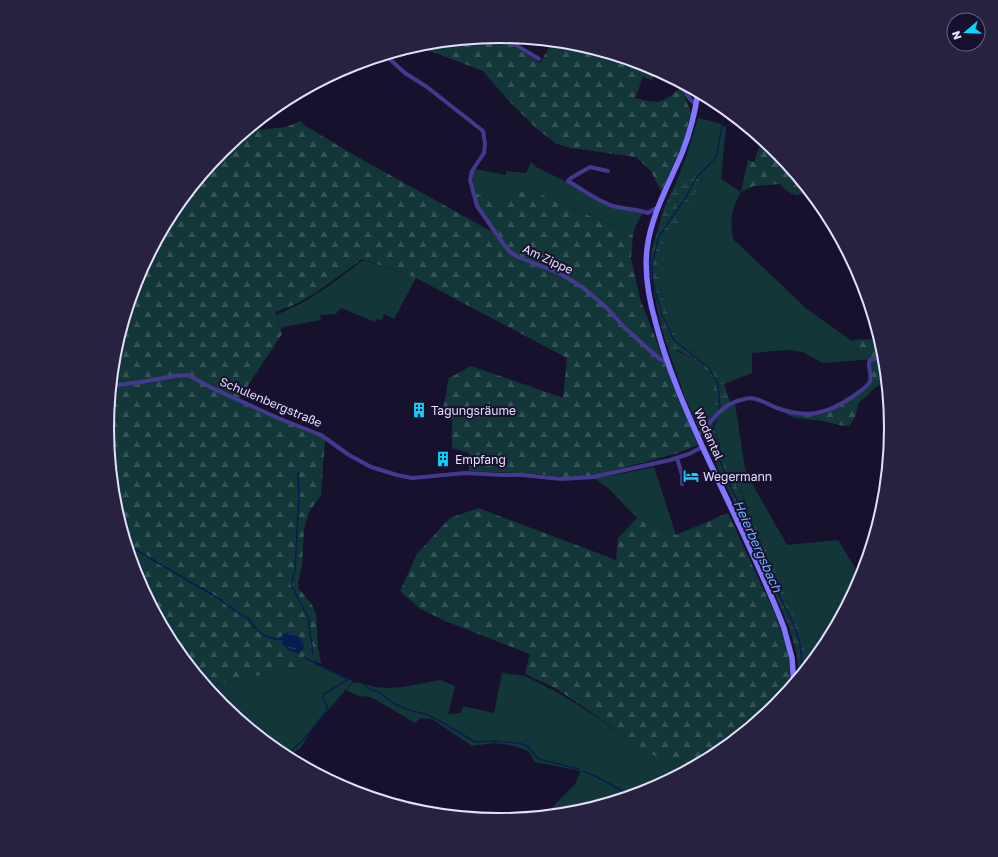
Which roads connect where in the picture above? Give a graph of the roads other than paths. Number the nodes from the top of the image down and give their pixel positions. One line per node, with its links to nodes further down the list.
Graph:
1 (514, 44): 3 (street)
2 (389, 59): 10 (street, Am Zippe)
3 (539, 59)
4 (685, 91): 6 (street)
5 (697, 98): 6 (main road, Wodantal)
6 (696, 105): 8 (main road, Wodantal)
7 (608, 172): 8 (street)
8 (658, 207): 10 (main road, Wodantal)
9 (878, 358): 12 (street)
10 (667, 362): 12 (main road, Wodantal)
11 (116, 385): 14 (street, Schulenbergstraße)
12 (697, 435): 13 (main road, Wodantal)
13 (702, 446): 14 (street, Schulenbergstraße); 16 (main road, Wodantal)
14 (677, 458): 15 (street)
15 (682, 484)
16 (793, 677)

